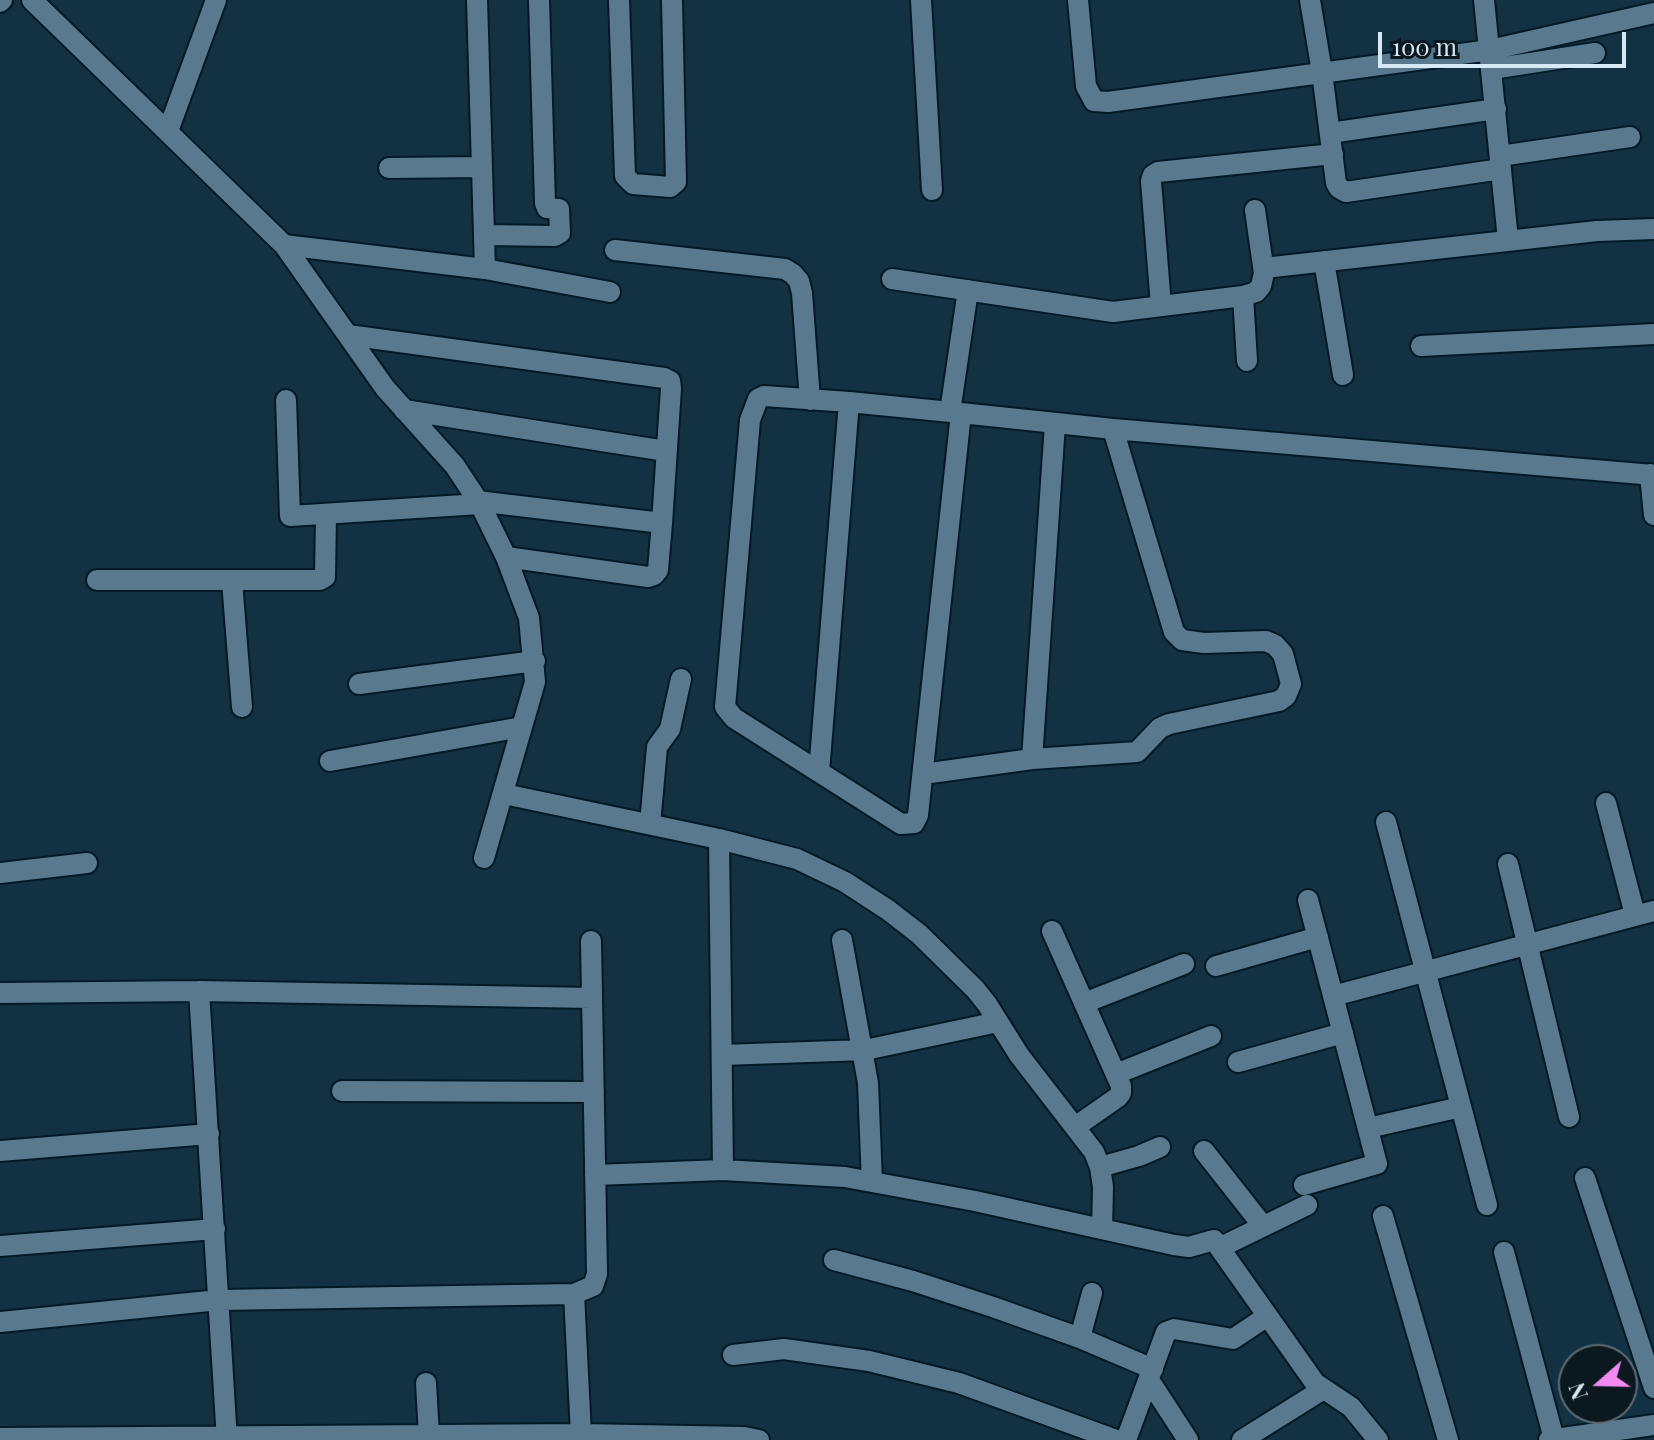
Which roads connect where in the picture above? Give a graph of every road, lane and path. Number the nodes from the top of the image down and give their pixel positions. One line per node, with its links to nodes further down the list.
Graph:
1 (32, 0): 16 (street)
2 (216, 0): 16 (street)
3 (477, 0): 21 (street)
4 (539, 0): 26 (street)
5 (619, 0): 6 (street)
6 (672, 0)
7 (921, 0): 23 (street)
8 (1078, 0): 14 (street)
9 (1310, 0): 14 (street)
10 (1484, 0): 13 (street)
11 (1653, 11): 13 (street)
12 (1595, 53): 13 (street)
13 (1491, 60): 14 (street); 15 (street)
14 (1322, 72): 17 (street)
15 (1496, 109): 17 (street); 20 (street)
16 (168, 131): 28 (street)
17 (1330, 133): 19 (street)
18 (1630, 137): 20 (street)
19 (1333, 154): 20 (street); 37 (street)
20 (1501, 162): 27 (street)
21 (482, 167): 22 (street); 26 (street)
22 (389, 168)
23 (932, 190)
24 (1255, 210): 31 (street)
25 (1654, 229): 27 (street)
26 (484, 235): 32 (street)
27 (1508, 240): 30 (street)
28 (284, 245): 32 (street); 39 (street)
29 (615, 250): 44 (street)
30 (1324, 261): 31 (street); 42 (street)
31 (1264, 268): 36 (street)
32 (485, 269): 35 (street)
33 (892, 279): 34 (street)
34 (968, 290): 37 (street); 47 (street)
35 (610, 292)
36 (1243, 296): 37 (street); 41 (street)
37 (1161, 306)
38 (1654, 334): 40 (street)
39 (348, 335): 46 (street); 50 (street)
40 (1421, 346)
41 (1247, 361)
42 (1343, 375)
43 (286, 400): 53 (street)
44 (810, 400): 45 (street); 66 (street)
45 (849, 402): 47 (street); 66 (street)
46 (404, 410): 50 (street); 52 (street)
47 (955, 412): 48 (street); 67 (street)
48 (1055, 424): 49 (street); 64 (street)
49 (1113, 429): 51 (street); 64 (street)
50 (666, 451): 55 (street)
51 (1652, 475): 54 (street)
52 (479, 502): 53 (street); 55 (street); 56 (street)
53 (326, 515): 58 (street)
54 (1654, 515)
55 (662, 523): 56 (street)
56 (506, 557): 59 (street)
57 (97, 580): 58 (street)
58 (232, 581): 62 (street)
59 (535, 661): 61 (street); 63 (street)
60 (681, 679): 71 (street)
61 (359, 684)
62 (242, 707)
63 (522, 727): 65 (street); 68 (street)
64 (1032, 759): 67 (street)
65 (330, 761)
66 (819, 772): 67 (street)
67 (923, 774)
68 (504, 794): 71 (street); 73 (street)
69 (1606, 803): 78 (street)
70 (1386, 822): 86 (street)
71 (650, 824): 72 (street)
72 (719, 839): 92 (street); 96 (street)
73 (484, 858)
74 (87, 863): 76 (street)
75 (1508, 864): 83 (street)
76 (0, 873)
77 (1308, 900): 80 (street)
78 (1645, 913): 83 (street)
79 (1052, 931): 91 (street)
80 (1318, 937): 85 (street); 89 (street)
81 (842, 940): 95 (street)
82 (591, 941): 90 (street)
83 (1528, 944): 86 (street); 102 (street)
84 (1184, 964): 91 (street)
85 (1216, 966)
86 (1426, 971): 89 (street); 101 (street)
87 (199, 991): 88 (street); 90 (street); 105 (street)
88 (0, 993)
89 (1333, 996): 93 (street)
90 (592, 998): 100 (street)
91 (1084, 1003): 98 (street)
92 (998, 1022): 95 (street); 103 (street)
93 (1343, 1033): 97 (street); 104 (street)
94 (1211, 1036): 98 (street)
95 (861, 1050): 96 (street); 113 (street)
96 (722, 1055): 110 (street)
97 (1238, 1062)
98 (1116, 1074): 103 (street)
99 (342, 1091): 100 (street)
100 (594, 1092): 111 (street)
101 (1461, 1107): 104 (street); 114 (street)
102 (1569, 1117)
103 (1075, 1127): 109 (street)
104 (1368, 1128): 116 (street)
105 (209, 1134): 107 (street); 117 (street)
106 (1160, 1147): 109 (street)
107 (0, 1151)
108 (1204, 1151): 116 (street)
109 (1100, 1167): 118 (street)
110 (723, 1170): 111 (street); 113 (street)
111 (595, 1175): 124 (street)
112 (1585, 1178): 132 (street)
113 (872, 1182): 118 (street)
114 (1487, 1205)
115 (1383, 1216): 146 (street)
116 (1263, 1226): 120 (street)
117 (215, 1229): 119 (street); 125 (street)
118 (1102, 1229): 120 (street)
119 (0, 1246)
120 (1221, 1247): 126 (street)
121 (1504, 1252): 147 (street)
122 (834, 1260): 128 (street)
123 (1092, 1293): 128 (street)
124 (574, 1294): 125 (street); 135 (street)
125 (219, 1300): 127 (street); 138 (street)
126 (1266, 1317): 130 (street); 133 (street)
127 (0, 1322)
128 (1080, 1338): 130 (street)
129 (733, 1355): 141 (street)
130 (1151, 1375): 142 (street); 143 (street)
131 (426, 1383): 136 (street)
132 (1654, 1388)
133 (1322, 1390): 144 (street); 145 (street)
134 (1654, 1425): 147 (street)
135 (581, 1434): 139 (street); 140 (street)
136 (429, 1436): 138 (street); 139 (street)
137 (0, 1438): 138 (street)
138 (228, 1438)
139 (456, 1438)
140 (759, 1440)
141 (1116, 1440)
142 (1126, 1440)
143 (1188, 1440)
144 (1242, 1440)
145 (1378, 1440)
146 (1448, 1440)
147 (1552, 1440)

